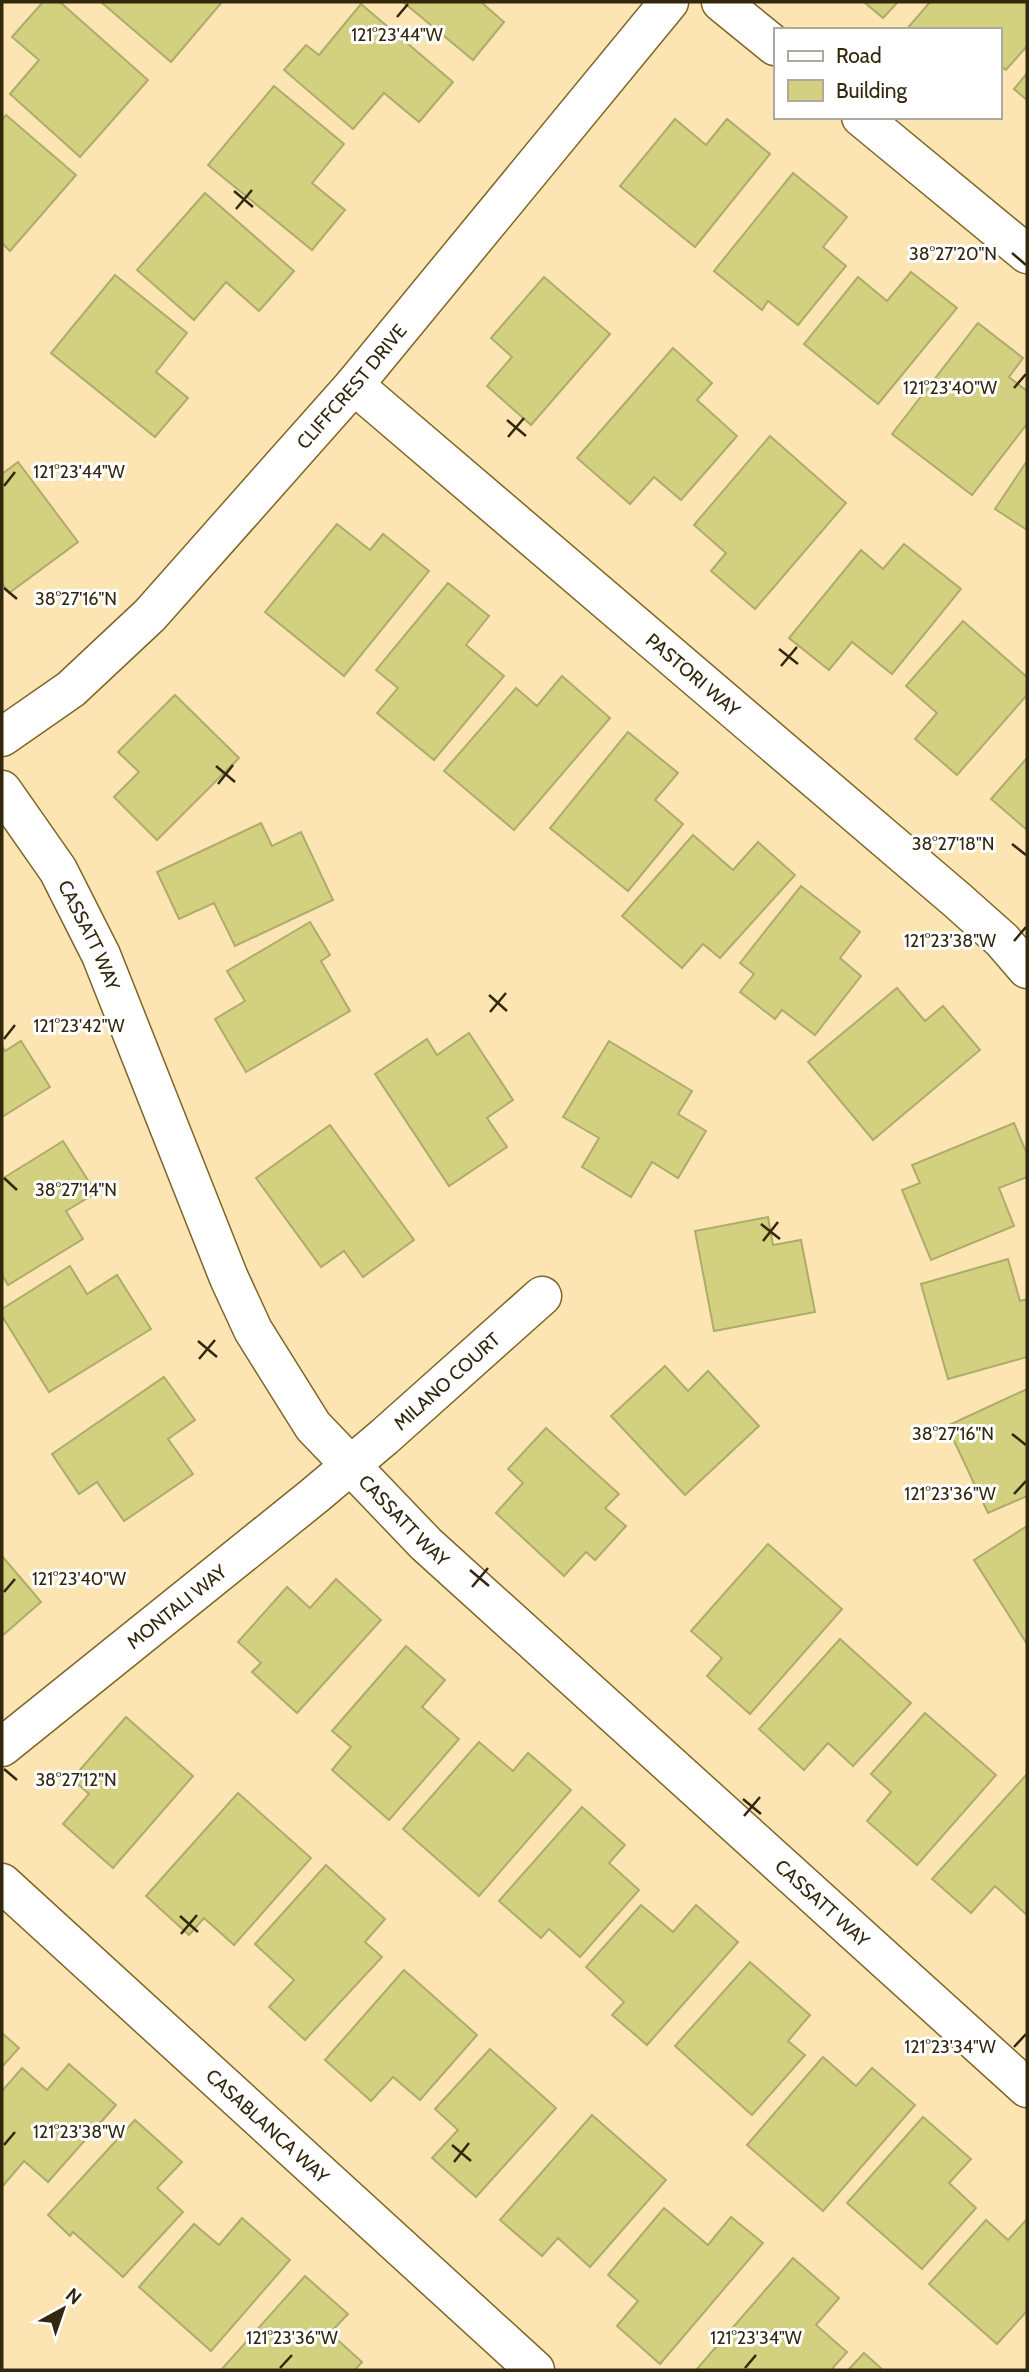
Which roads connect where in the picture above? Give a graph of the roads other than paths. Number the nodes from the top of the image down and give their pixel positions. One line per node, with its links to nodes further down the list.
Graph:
1 (669, 2): 6 (street, CLIFFCREST DRIVE)
2 (721, 2): 3 (street)
3 (774, 46)
4 (863, 119): 5 (street)
5 (1027, 254)
6 (354, 385): 7 (street, CLIFFCREST DRIVE); 9 (street, PASTORI WAY)
7 (2, 737)
8 (2, 790): 11 (street, CASSATT WAY)
9 (1027, 969)
10 (542, 1296): 11 (street, MILANO COURT)
11 (350, 1465): 12 (street, MONTALI WAY); 14 (street, CASSATT WAY)
12 (2, 1747)
13 (2, 1883): 15 (street, CASABLANCA WAY)
14 (1027, 2088)
15 (536, 2370)

